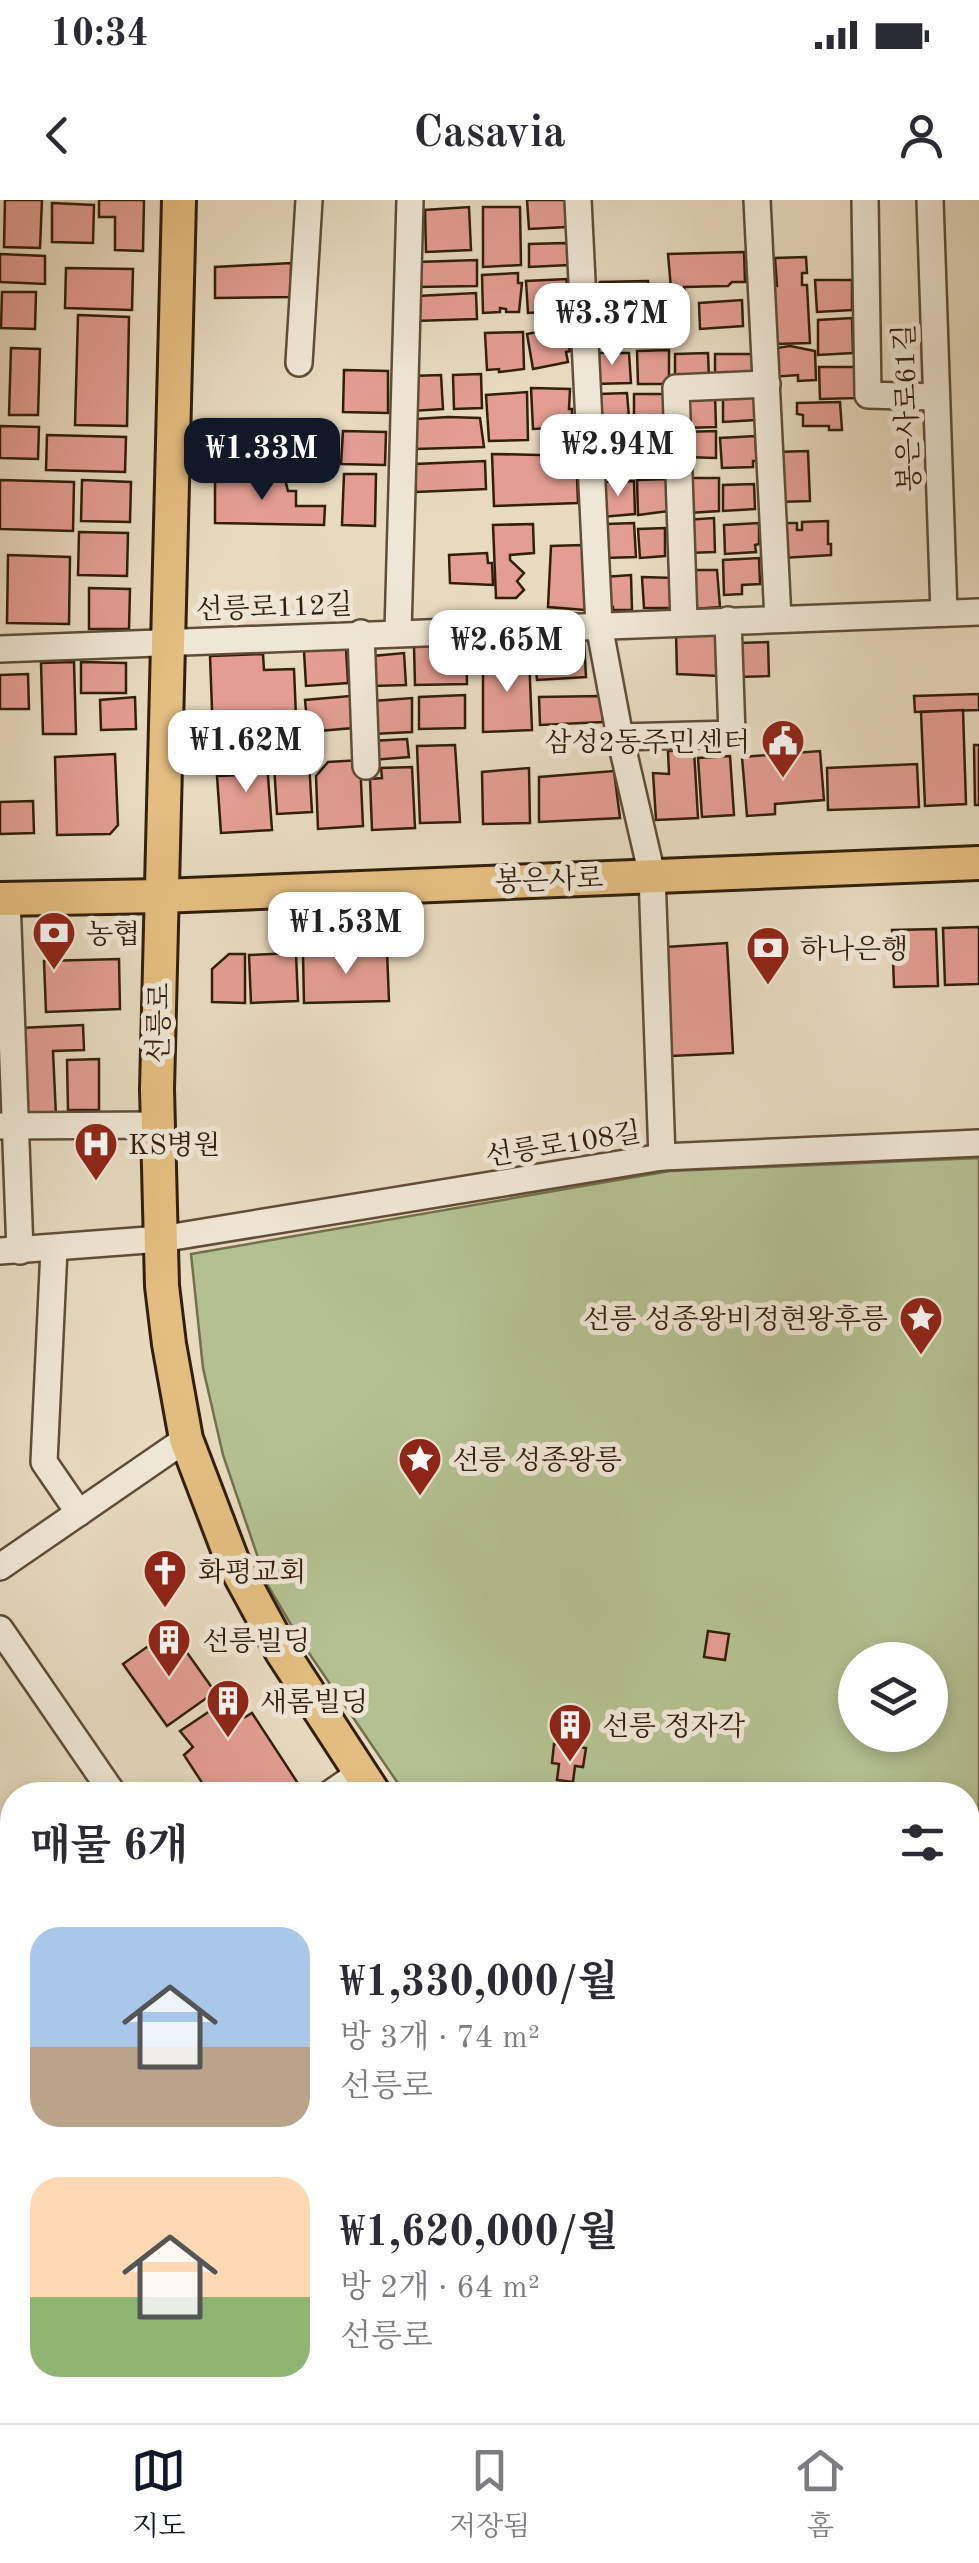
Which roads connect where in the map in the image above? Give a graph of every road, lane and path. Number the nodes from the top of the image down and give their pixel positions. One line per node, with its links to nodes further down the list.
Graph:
1 (179, 200): 19 (main road, 선릉로)
2 (309, 200): 8 (street)
3 (410, 200): 17 (street)
4 (578, 200): 16 (street)
5 (757, 200): 9 (street)
6 (866, 200): 10 (street)
7 (930, 200): 10 (street, 봉은사로61길)
8 (300, 362)
9 (767, 384): 13 (street); 15 (street)
10 (935, 397): 12 (street, 봉은사로61길)
11 (979, 612): 12 (street, 선릉로112길)
12 (944, 613): 13 (street, 선릉로112길)
13 (778, 619): 14 (street, 선릉로112길)
14 (728, 620): 15 (street, 선릉로112길); 21 (street)
15 (684, 621): 16 (street, 선릉로112길)
16 (599, 625): 17 (street, 선릉로112길); 21 (street)
17 (398, 632): 18 (street, 선릉로112길)
18 (360, 633): 19 (street, 선릉로112길); 22 (street)
19 (166, 640): 20 (street, 선릉로112길); 25 (main road, 선릉로)
20 (0, 649)
21 (620, 738): 24 (street)
22 (366, 766)
23 (979, 863): 24 (main road, 봉은사로)
24 (652, 875): 25 (main road, 봉은사로); 30 (street)
25 (161, 896): 26 (main road, 봉은사로); 28 (main road, 선릉로)
26 (4, 899): 27 (street)
27 (9, 1126): 28 (street); 33 (street)
28 (158, 1126): 31 (main road, 선릉로)
29 (979, 1143): 30 (street, 선릉로108길)
30 (662, 1157): 31 (street, 선릉로108길)
31 (161, 1238): 32 (street, 선릉로108길); 34 (main road, 선릉로)
32 (54, 1250): 33 (street, 선릉로108길); 35 (street)
33 (10, 1251)
34 (186, 1439): 35 (street); 39 (main road, 선릉로)
35 (79, 1513): 36 (street)
36 (0, 1567)
37 (0, 1628): 38 (street)
38 (105, 1782)
39 (367, 1782)

